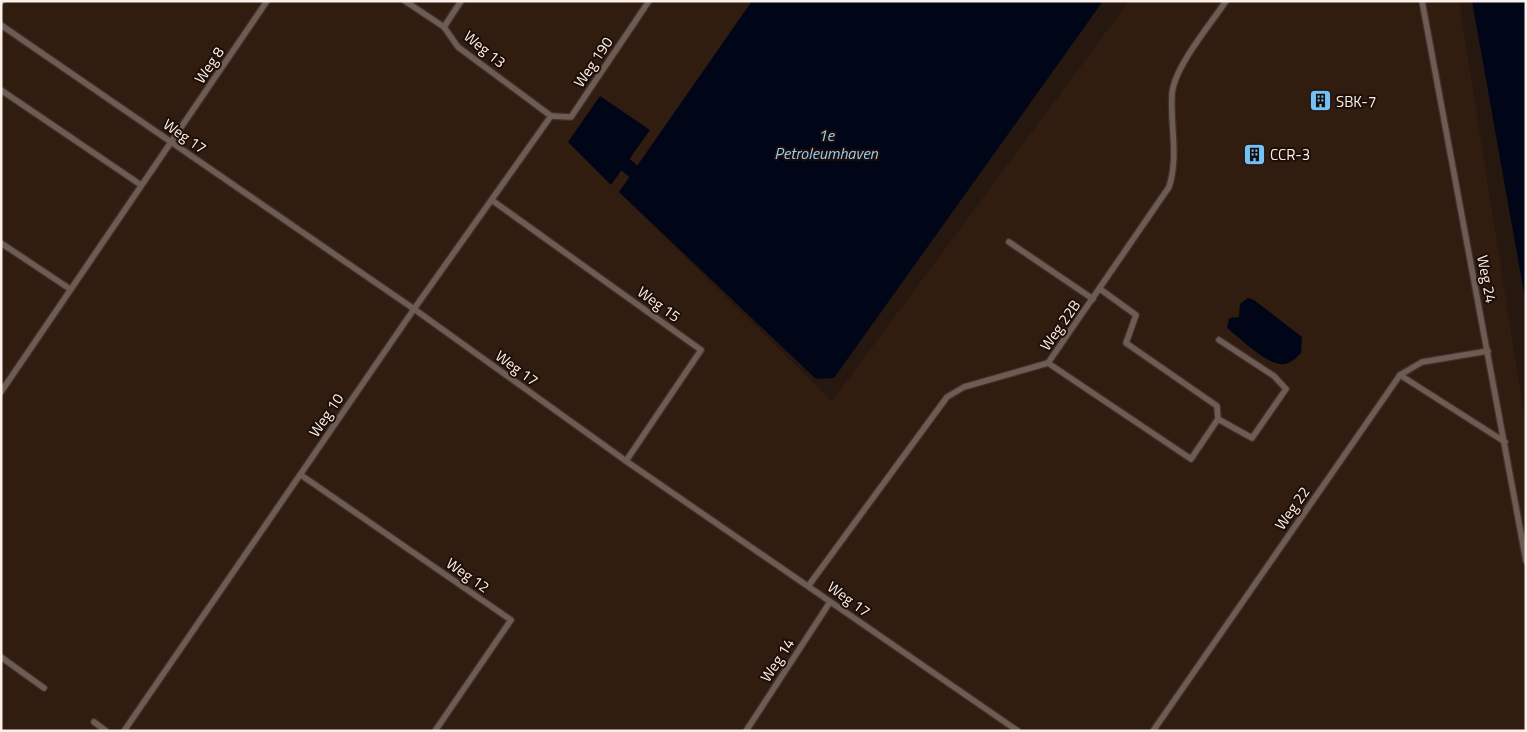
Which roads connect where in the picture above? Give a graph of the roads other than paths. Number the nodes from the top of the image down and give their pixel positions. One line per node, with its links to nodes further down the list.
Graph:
1 (267, 1): 11 (lane, Weg 8)
2 (404, 1): 8 (lane, Weg 13)
3 (461, 1): 8 (lane)
4 (1226, 1): 17 (lane, Weg 22B)
5 (1422, 1): 21 (lane, Weg 24)
6 (646, 2): 10 (lane, Weg 190)
7 (1, 25): 11 (lane, Weg 17)
8 (444, 27): 10 (lane, Weg 13)
9 (1, 90): 12 (lane)
10 (551, 116): 13 (lane, Weg 10)
11 (171, 142): 12 (lane, Weg 8); 19 (lane, Weg 17)
12 (141, 185): 16 (lane, Weg 8)
13 (493, 201): 19 (lane, Weg 10); 27 (lane, Weg 15)
14 (1009, 242): 18 (lane)
15 (1, 243): 16 (lane)
16 (70, 289): 24 (lane, Weg 8)
17 (1100, 289): 18 (lane, Weg 22B); 25 (lane)
18 (1093, 299): 22 (lane, Weg 22B)
19 (414, 309): 27 (lane, Weg 17); 28 (lane, Weg 10)
20 (1219, 340): 25 (lane)
21 (1488, 351): 23 (lane, Weg 22); 26 (lane, Weg 24)
22 (1048, 363): 25 (lane); 30 (lane, Weg 22B)
23 (1400, 375): 26 (lane); 40 (lane, Weg 22)
24 (1, 392)
25 (1218, 419)
26 (1506, 442): 29 (lane, Weg 24)
27 (626, 461): 30 (lane, Weg 17)
28 (301, 475): 36 (lane, Weg 10); 37 (lane, Weg 12)
29 (1526, 561)
30 (810, 585): 31 (lane, Weg 17)
31 (830, 602): 38 (lane, Weg 14); 39 (lane, Weg 17)
32 (1, 658): 33 (lane)
33 (44, 688)
34 (94, 722): 35 (lane)
35 (106, 731)
36 (124, 731)
37 (435, 731)
38 (746, 731)
39 (1018, 731)
40 (1153, 731)

